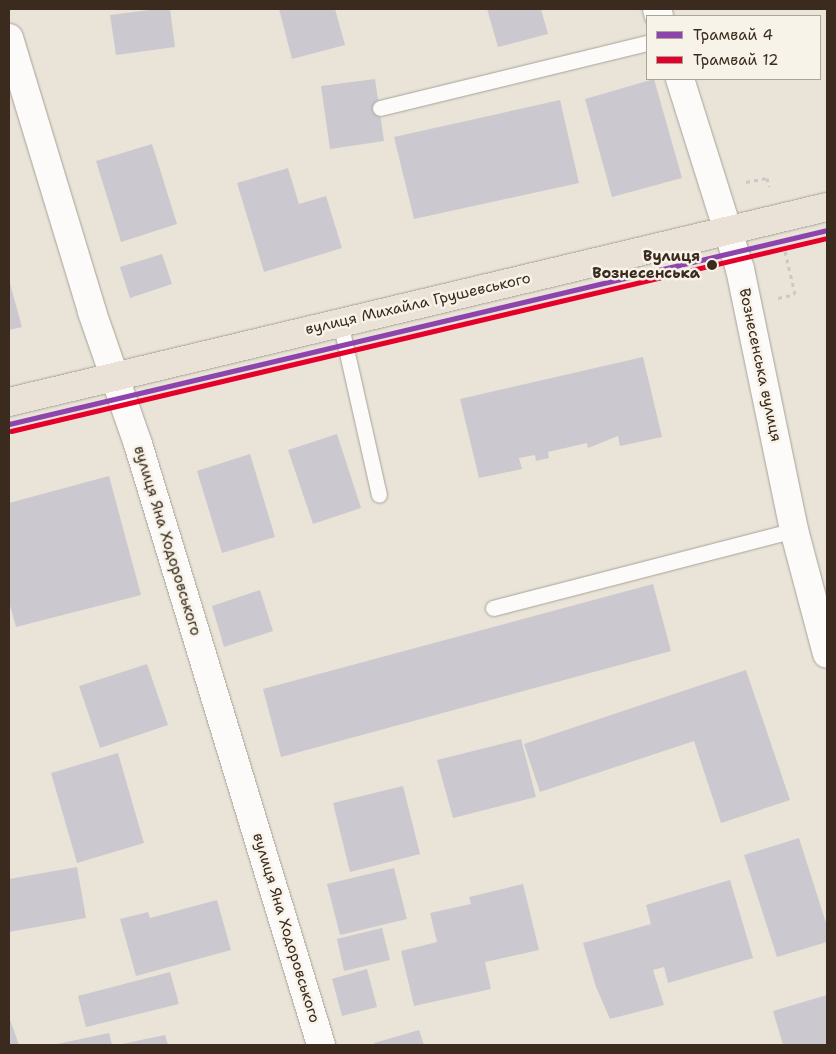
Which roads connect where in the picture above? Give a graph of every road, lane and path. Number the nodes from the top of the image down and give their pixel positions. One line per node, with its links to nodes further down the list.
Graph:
1 (9, 38): 8 (street, вулиця Яна Ходоровського)
2 (646, 43): 4 (lane)
3 (680, 80): 6 (street, Вознесенська вулиця)
4 (380, 108)
5 (827, 206): 6 (main road, вулиця Михайла Грушевського)
6 (728, 230): 7 (main road, вулиця Михайла Грушевського); 11 (street, Вознесенська вулиця)
7 (340, 322): 8 (main road, вулиця Михайла Грушевського); 10 (lane)
8 (115, 376): 9 (main road, вулиця Михайла Грушевського); 14 (street, вулиця Яна Ходоровського)
9 (9, 402)
10 (379, 494)
11 (794, 530): 12 (lane); 13 (street, Вознесенська вулиця)
12 (493, 608)
13 (827, 654)
14 (321, 1045)

